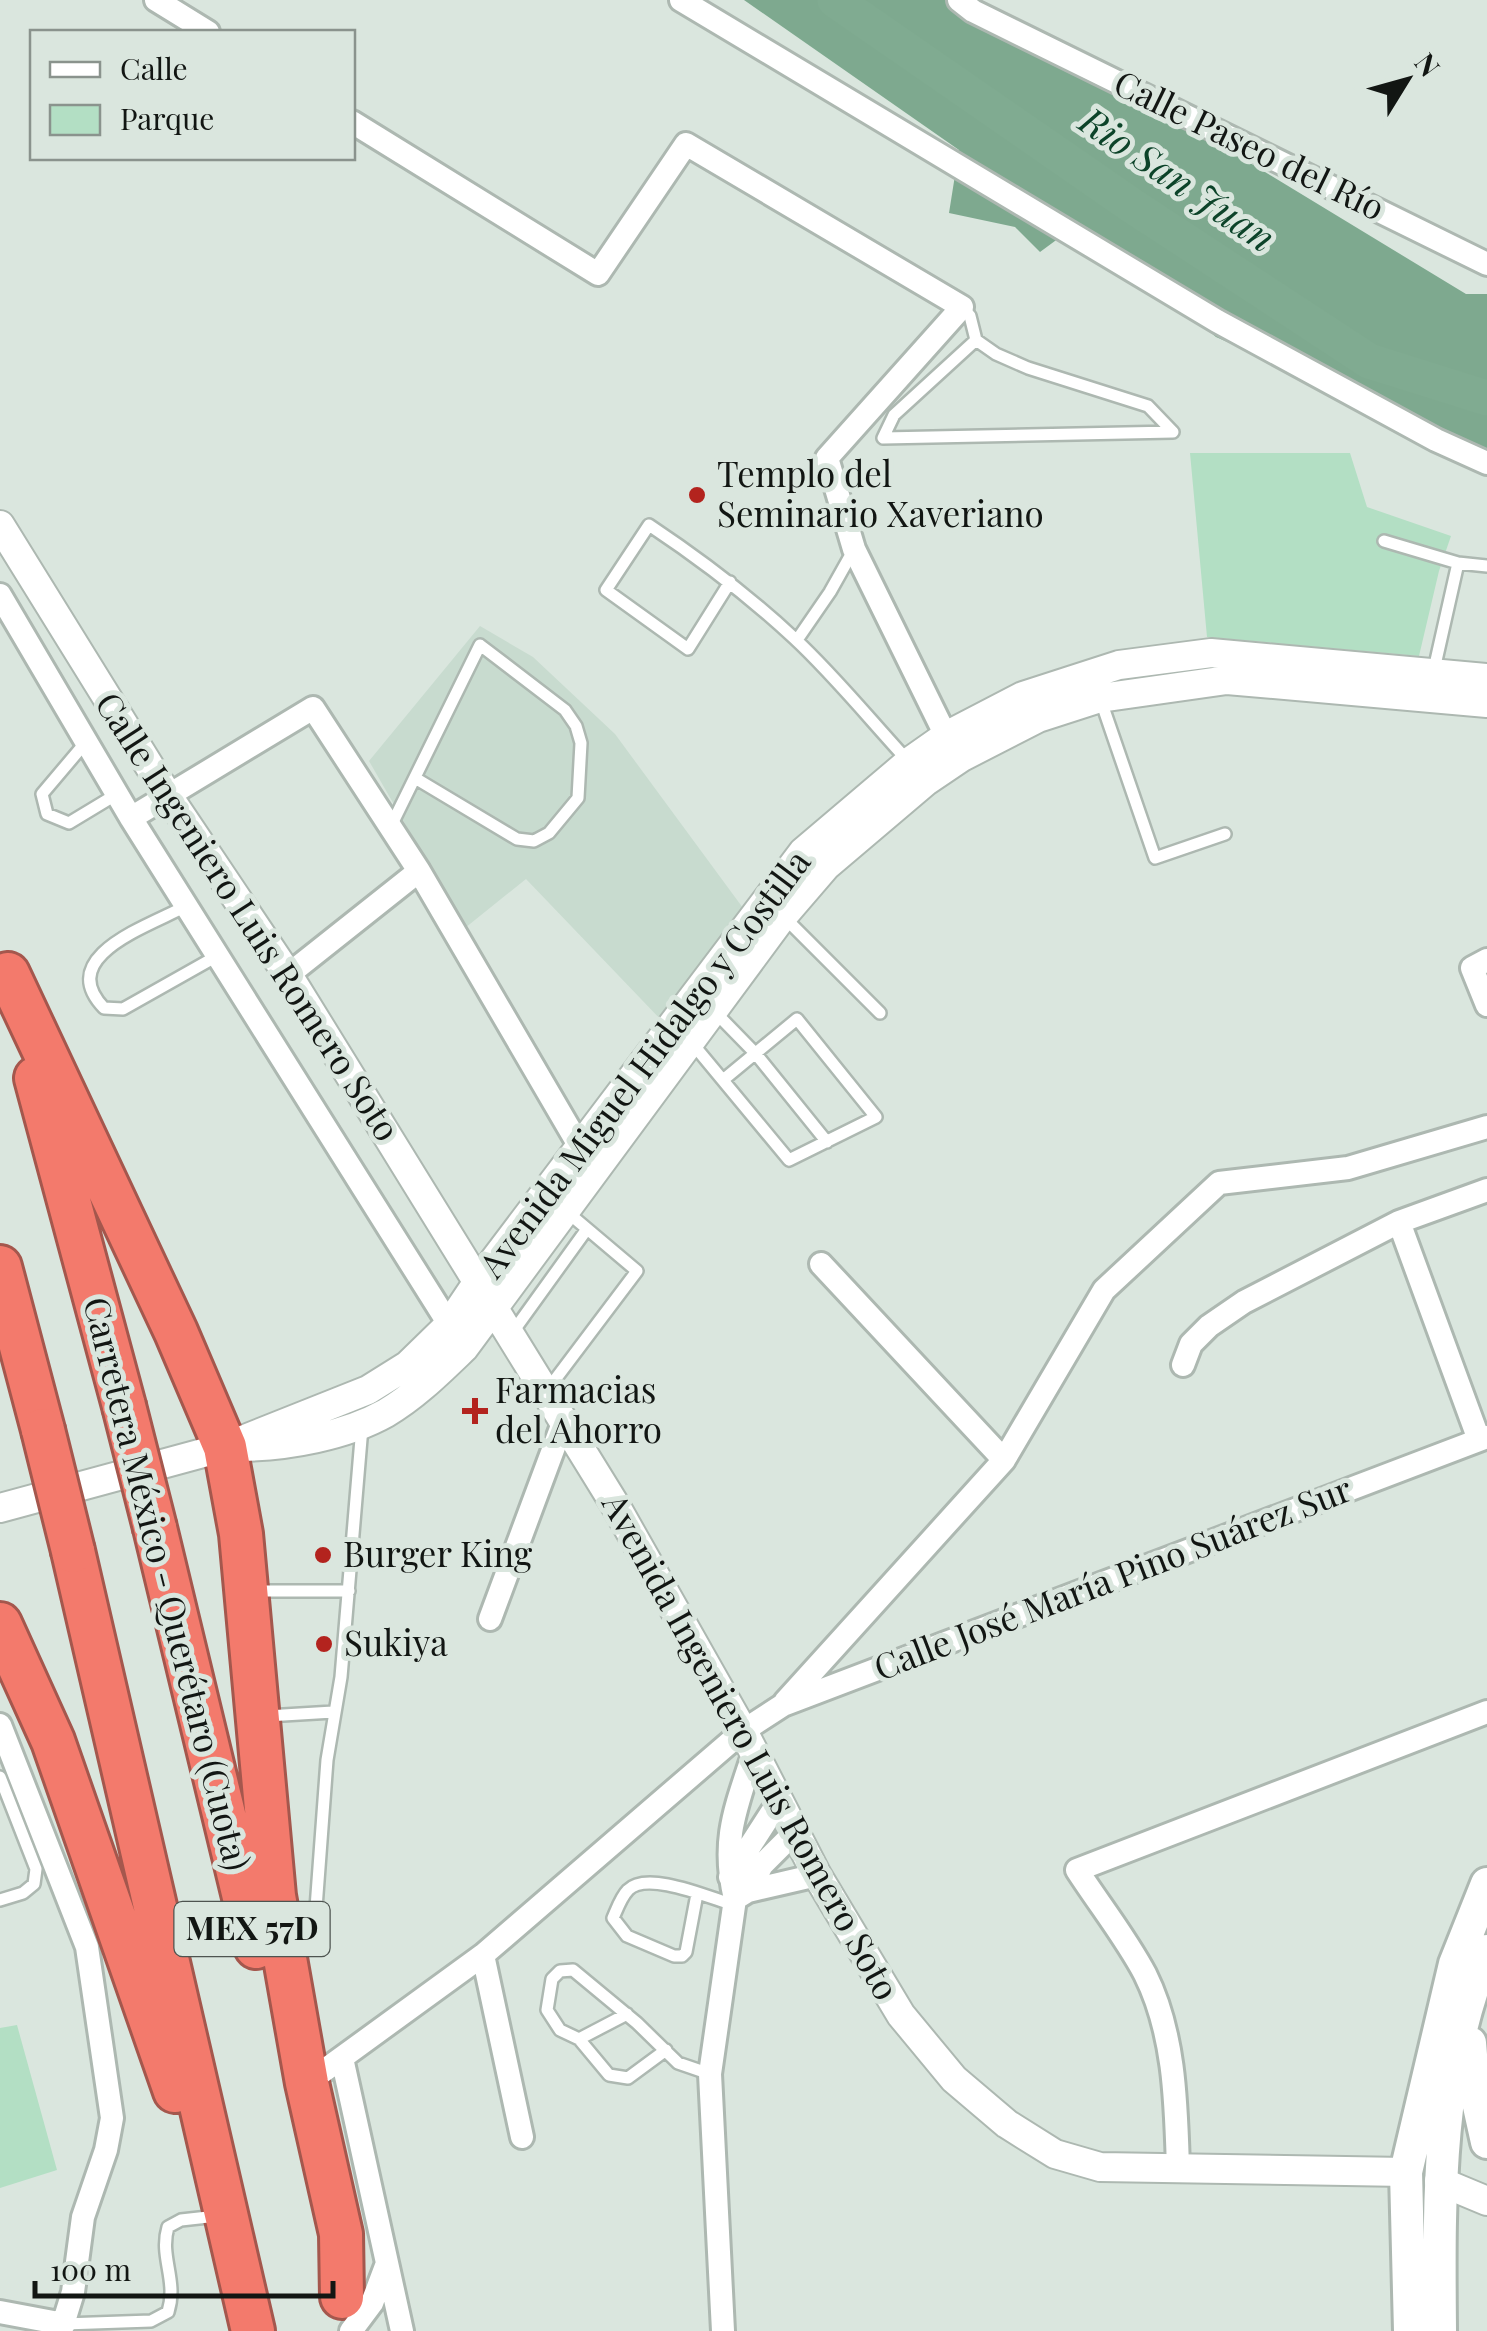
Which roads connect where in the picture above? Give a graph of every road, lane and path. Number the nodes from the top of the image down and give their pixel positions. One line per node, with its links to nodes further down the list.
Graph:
1 (156, 0): 4 (street)
2 (681, 0): 9 (street)
3 (959, 0): 6 (street, Calle Paseo del Río)
4 (205, 30)
5 (355, 124): 7 (street)
6 (1487, 264)
7 (962, 307): 8 (lane); 12 (street)
8 (976, 340): 8 (lane)
9 (1487, 463)
10 (0, 525): 27 (street, Calle Ingeniero Luis Romero Soto)
11 (1384, 541): 13 (lane)
12 (854, 548): 17 (lane); 22 (street)
13 (1458, 563): 14 (lane); 19 (lane)
14 (1487, 566)
15 (730, 582): 15 (lane); 17 (lane)
16 (0, 595): 23 (street)
17 (797, 640): 24 (lane)
18 (1487, 678): 19 (street, Avenida Miguel Hidalgo y Costilla)
19 (1430, 685): 20 (street, Avenida Miguel Hidalgo y Costilla); 21 (street, Avenida Miguel Hidalgo y Costilla); 22 (street, Avenida Miguel Hidalgo y Costilla)
20 (1100, 698): 24 (street, Avenida Miguel Hidalgo y Costilla); 30 (lane)
21 (1487, 703)
22 (946, 736): 24 (street, Avenida Miguel Hidalgo y Costilla)
23 (86, 742): 26 (street); 26 (lane)
24 (917, 772): 33 (street, Avenida Miguel Hidalgo y Costilla); 41 (street, Avenida Miguel Hidalgo y Costilla)
25 (415, 778): 25 (lane); 29 (lane)
26 (117, 794): 28 (street)
27 (168, 796): 28 (street); 29 (street); 37 (street, Calle Ingeniero Luis Romero Soto)
28 (131, 818): 32 (street)
29 (392, 826): 31 (street)
30 (1225, 834)
31 (420, 871): 37 (street); 46 (street)
32 (186, 906): 34 (street); 34 (lane)
33 (784, 916): 39 (street, Avenida Miguel Hidalgo y Costilla); 40 (lane)
34 (218, 956): 55 (street)
35 (1487, 960): 38 (street)
36 (4, 965): 61 (highway); 101 (highway, Carretera México - Querétaro (Cuota) / MEX 57D, bridge)
37 (288, 975): 52 (street, Calle Ingeniero Luis Romero Soto)
38 (1487, 1005)
39 (714, 1010): 41 (street, Avenida Miguel Hidalgo y Costilla); 42 (lane)
40 (880, 1012)
41 (683, 1033): 43 (lane); 46 (street, Avenida Miguel Hidalgo y Costilla); 48 (street, Avenida Miguel Hidalgo y Costilla)
42 (756, 1054): 43 (lane); 45 (lane); 45 (lane)
43 (724, 1080): 45 (lane)
44 (1487, 1127): 62 (street)
45 (827, 1142)
46 (580, 1147): 52 (street, Avenida Miguel Hidalgo y Costilla)
47 (1487, 1190): 49 (street)
48 (576, 1220): 53 (street, Avenida Miguel Hidalgo y Costilla); 54 (lane); 57 (lane)
49 (1399, 1222): 56 (street); 60 (street)
50 (821, 1264): 62 (street)
51 (0, 1267): 98 (highway, MEX 57D, bridge)
52 (477, 1283): 53 (street, Calle Ingeniero Luis Romero Soto); 55 (street, Avenida Miguel Hidalgo y Costilla)
53 (492, 1309): 54 (street, Avenida Ingeniero Luis Romero Soto); 55 (street, Avenida Miguel Hidalgo y Costilla)
54 (510, 1336): 57 (street, Avenida Ingeniero Luis Romero Soto)
55 (457, 1337): 59 (street, Avenida Miguel Hidalgo y Costilla); 61 (street, Avenida Miguel Hidalgo y Costilla)
56 (1183, 1365)
57 (545, 1393): 58 (street, Avenida Ingeniero Luis Romero Soto)
58 (563, 1422): 66 (street); 73 (street, Avenida Ingeniero Luis Romero Soto)
59 (362, 1423): 61 (street, Avenida Miguel Hidalgo y Costilla); 65 (lane)
60 (1483, 1439): 68 (street, Calle José María Pino Suárez Sur)
61 (225, 1448): 63 (street, Avenida Miguel Hidalgo y Costilla); 64 (highway)
62 (1004, 1460): 68 (street)
63 (0, 1508)
64 (246, 1591): 65 (lane); 71 (highway)
65 (349, 1591): 69 (lane)
66 (490, 1619)
67 (0, 1624): 98 (highway)
68 (783, 1705): 73 (street, Calle José María Pino Suárez Sur)
69 (333, 1712): 71 (lane); 82 (lane)
70 (1487, 1712): 94 (street)
71 (257, 1716): 91 (highway)
72 (0, 1724): 102 (street)
73 (748, 1742): 75 (street, Avenida Ingeniero Luis Romero Soto); 79 (street); 84 (street, Calle José María Pino Suárez Sur)
74 (0, 1777): 81 (lane)
75 (779, 1802): 76 (street, Avenida Ingeniero Luis Romero Soto); 79 (street)
76 (795, 1832): 77 (street, Avenida Ingeniero Luis Romero Soto); 79 (street)
77 (817, 1875): 79 (street); 94 (street, Avenida Ingeniero Luis Romero Soto)
78 (1487, 1884): 95 (main road)
79 (736, 1893): 80 (lane); 90 (street)
80 (697, 1894): 80 (lane)
81 (0, 1900)
82 (316, 1908)
83 (1487, 1950): 85 (main road)
84 (482, 1955): 89 (street, Calle José María Pino Suárez Sur); 92 (street)
85 (1467, 2013): 93 (main road); 96 (main road)
86 (627, 2014): 87 (lane); 87 (lane); 88 (lane)
87 (579, 2039): 88 (lane)
88 (666, 2050): 90 (lane)
89 (342, 2058): 91 (street, Calle José María Pino Suárez Sur); 99 (street)
90 (710, 2074): 105 (street)
91 (307, 2083): 101 (highway)
92 (522, 2137)
93 (1487, 2142)
94 (1178, 2169): 95 (street, Avenida Ingeniero Luis Romero Soto)
95 (1406, 2172): 96 (main road); 106 (main road)
96 (1439, 2181): 97 (street); 107 (main road)
97 (1487, 2201)
98 (226, 2215): 102 (lane); 103 (highway, MEX 57D)
99 (386, 2266): 101 (street); 104 (street)
100 (0, 2312): 102 (street)
101 (347, 2320)
102 (62, 2328)
103 (253, 2331)
104 (402, 2331)
105 (724, 2331)
106 (1410, 2331)
107 (1440, 2331)

